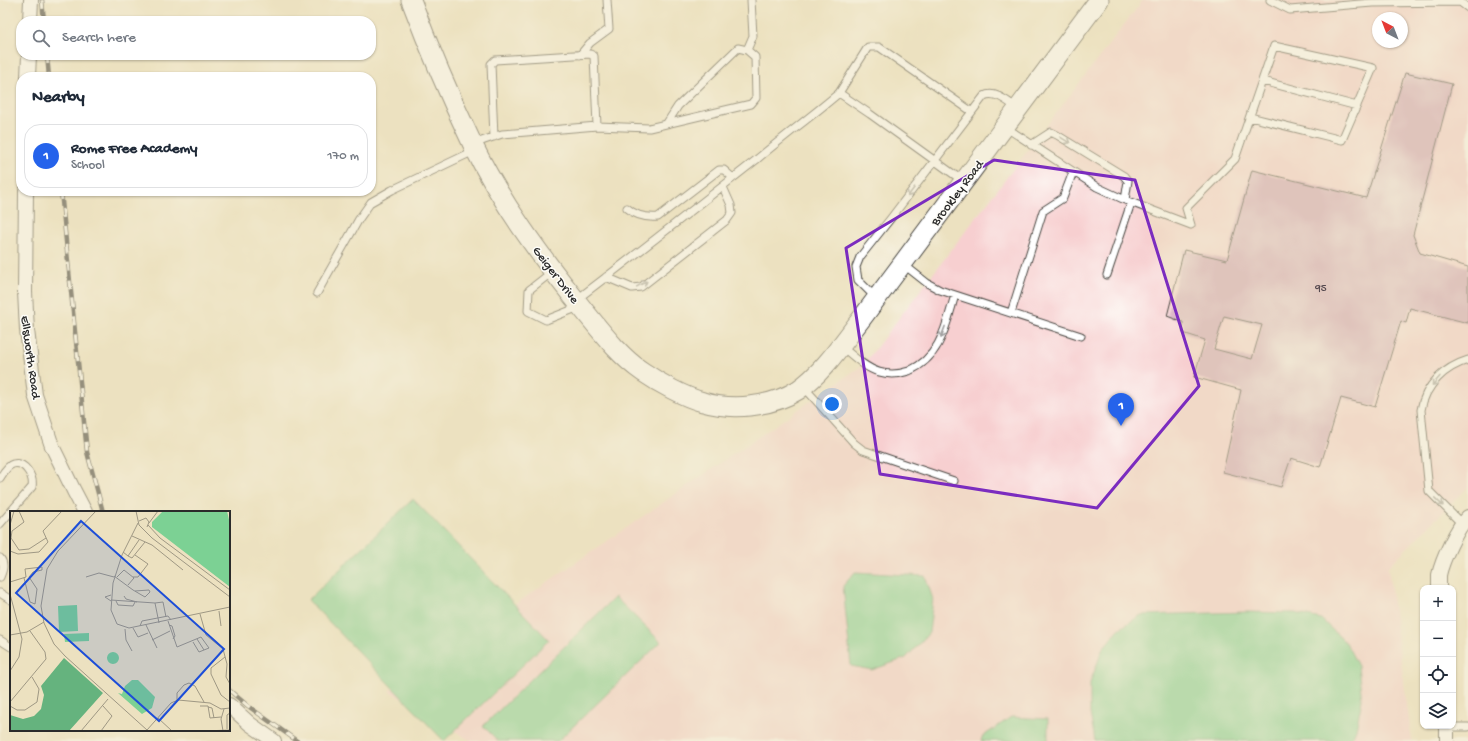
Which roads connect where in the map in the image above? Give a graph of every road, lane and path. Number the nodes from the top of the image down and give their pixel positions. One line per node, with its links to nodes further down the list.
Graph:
1 (31, 0): 8 (street)
2 (411, 0): 24 (street, Geiger Drive)
3 (607, 0): 10 (lane)
4 (751, 0): 9 (lane)
5 (1099, 0): 16 (street, Brookley Road)
6 (1270, 0): 7 (lane)
7 (1468, 8)
8 (30, 16)
9 (747, 50): 19 (lane); 19 (lane)
10 (580, 55): 20 (lane); 22 (lane)
11 (29, 60): 12 (street)
12 (28, 72)
13 (1263, 81): 15 (lane); 15 (lane); 18 (lane)
14 (839, 93): 17 (lane); 25 (lane); 27 (lane)
15 (1357, 106): 18 (lane)
16 (1018, 108): 17 (lane); 21 (street, Brookley Road)
17 (971, 111): 25 (lane)
18 (1250, 117): 31 (lane)
19 (667, 123): 20 (lane)
20 (597, 126): 22 (lane)
21 (1004, 127): 23 (lane); 28 (street, Brookley Road)
22 (494, 137): 24 (lane)
23 (1031, 145): 26 (lane); 31 (lane, one-way to 31)
24 (474, 147): 34 (street, Geiger Drive); 37 (lane)
25 (935, 160): 28 (lane); 39 (lane, one-way to 39)
26 (1073, 172): 31 (lane); 41 (lane)
27 (733, 178): 29 (lane); 32 (lane)
28 (964, 181): 33 (street, Brookley Road)
29 (723, 187): 36 (lane); 36 (lane, one-way to 29)
30 (26, 196): 49 (street, Ellsworth Road)
31 (1128, 202): 35 (lane)
32 (627, 208)
33 (903, 263): 38 (lane); 39 (street, Brookley Road)
34 (553, 272): 40 (street, Geiger Drive); 40 (lane)
35 (1107, 275)
36 (606, 277): 40 (lane)
37 (317, 293)
38 (955, 295): 41 (lane); 43 (lane, one-way to 43)
39 (876, 299): 43 (street, Brookley Road)
40 (578, 304): 45 (street, Geiger Drive)
41 (1011, 313): 42 (lane)
42 (1081, 336)
43 (840, 346): 45 (street, Brookley Road)
44 (1468, 360): 51 (lane, one-way to 51)
45 (806, 383): 47 (lane)
46 (0, 478): 48 (lane)
47 (954, 481)
48 (11, 511)
49 (84, 511)
50 (10, 512): 52 (lane)
51 (1465, 520): 55 (street)
52 (0, 524)
53 (0, 558): 54 (lane)
54 (0, 577)
55 (1439, 585)
56 (0, 593): 57 (lane)
57 (10, 599)
58 (0, 640): 59 (lane)
59 (10, 647)
60 (230, 706): 63 (street)
61 (1468, 727): 62 (lane)
62 (1447, 731)
63 (274, 741)

